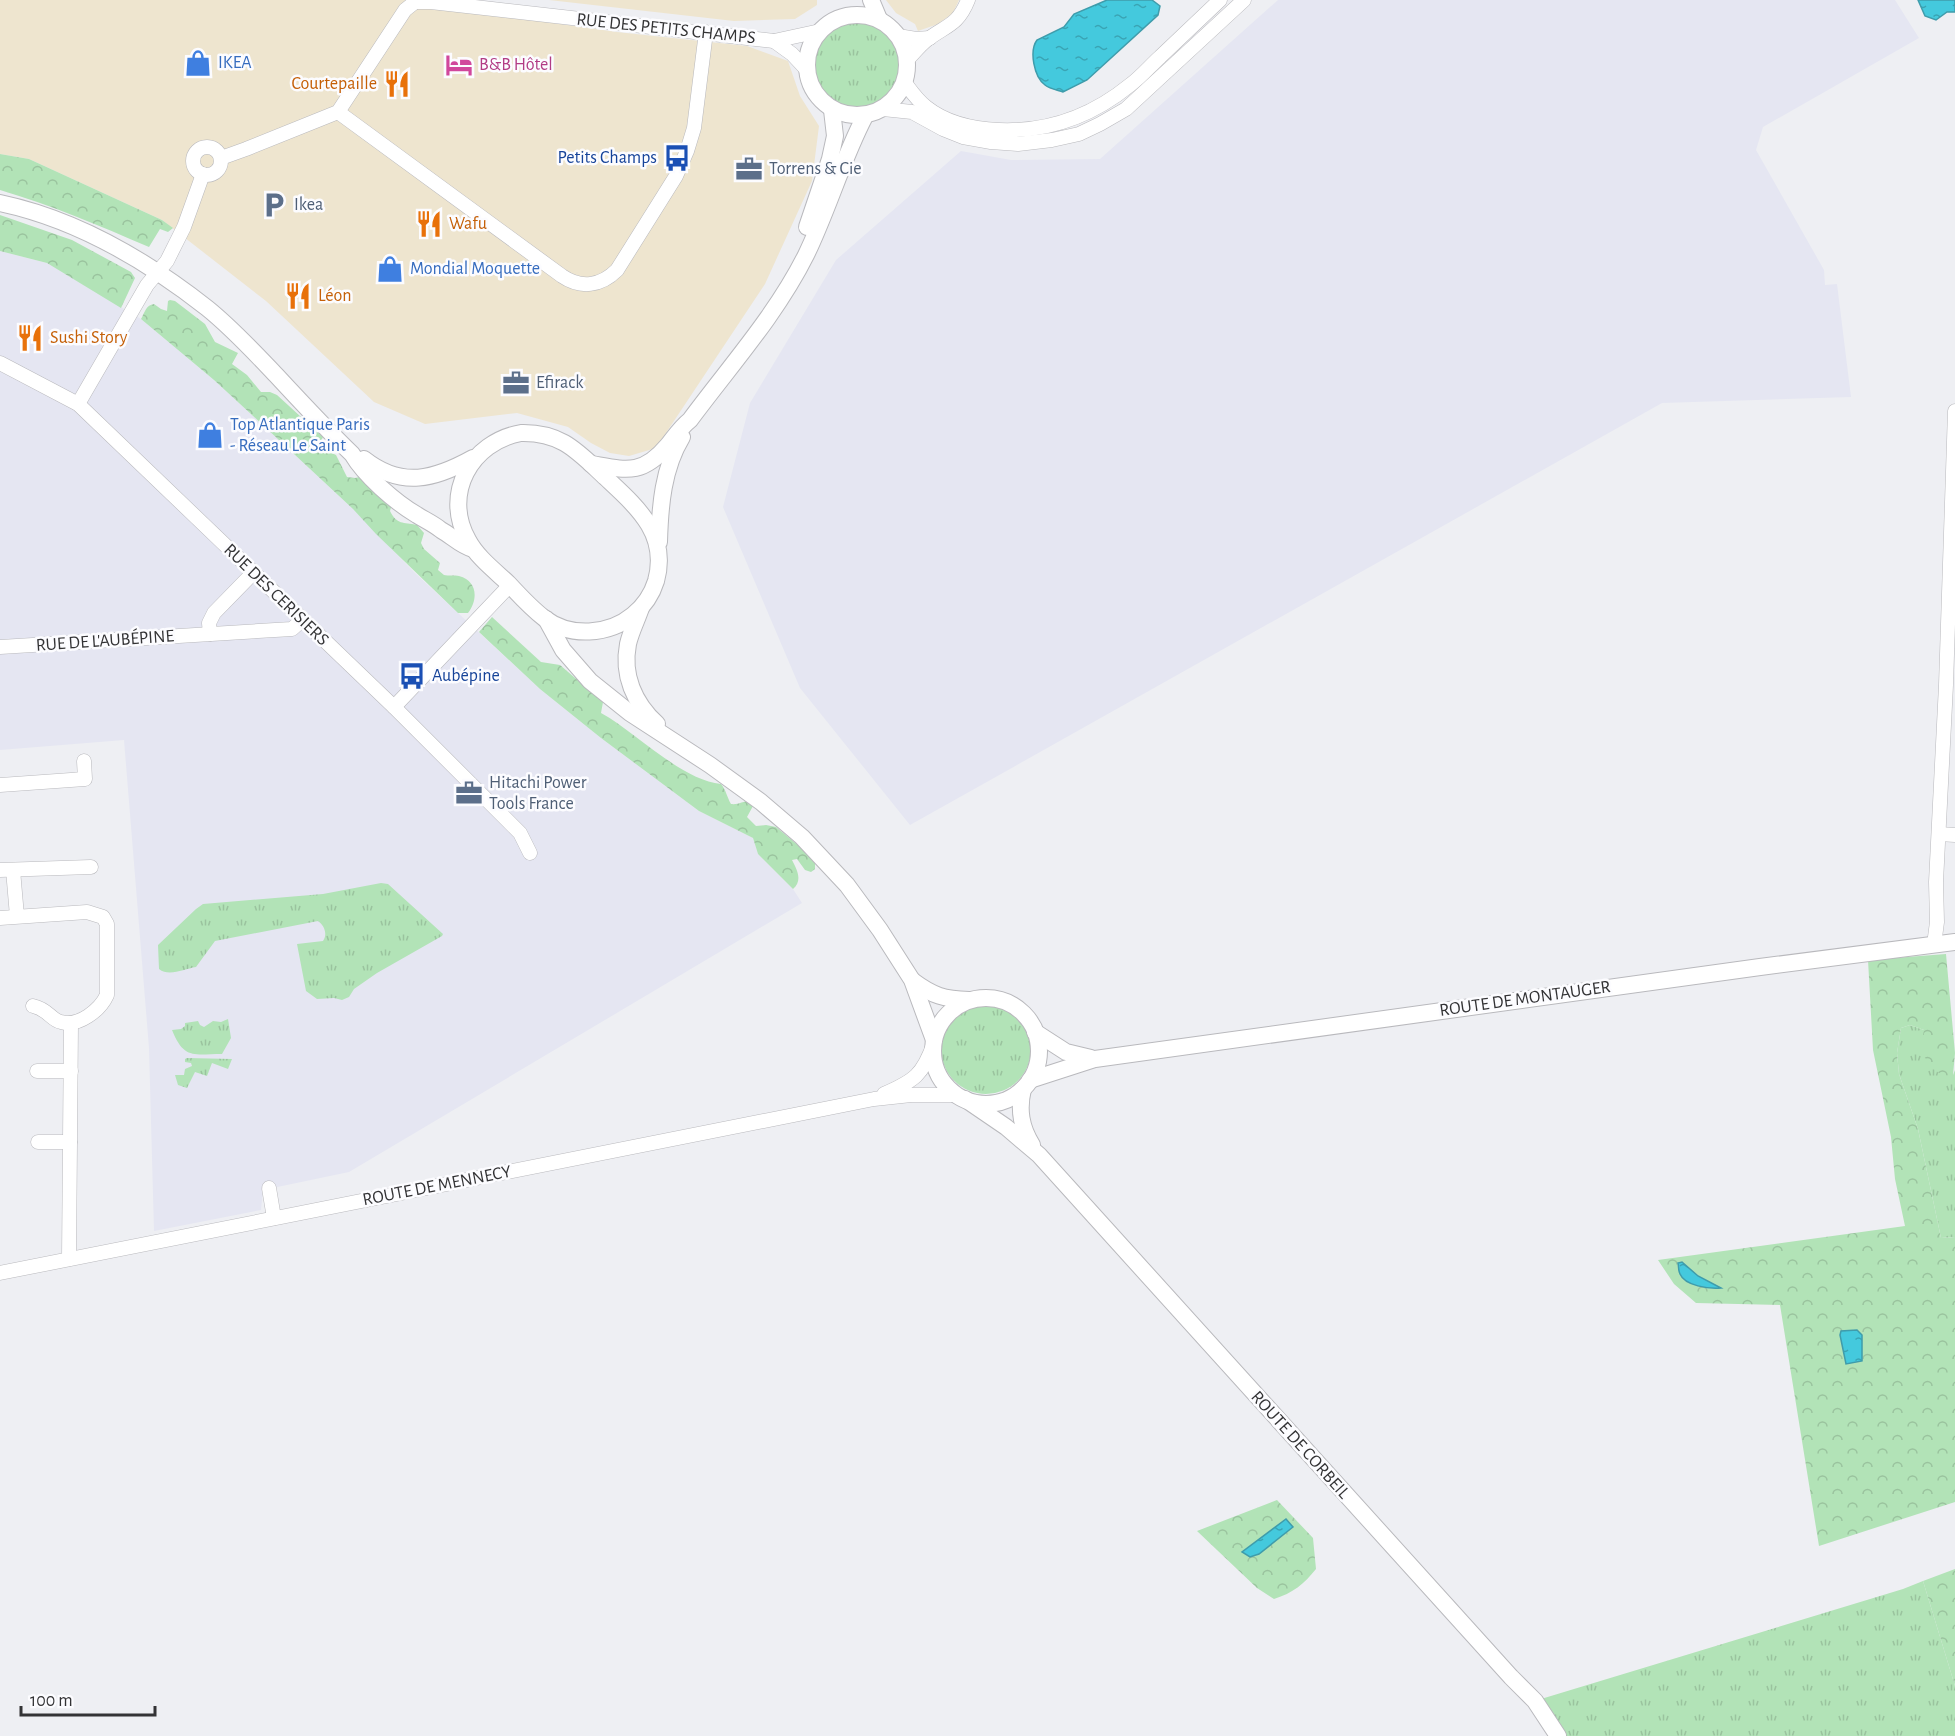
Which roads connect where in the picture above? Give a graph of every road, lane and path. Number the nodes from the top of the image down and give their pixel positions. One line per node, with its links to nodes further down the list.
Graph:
1 (871, 0): 7 (main road)
2 (968, 0): 11 (street)
3 (1220, 0): 15 (street)
4 (1244, 0): 16 (street)
5 (415, 1): 9 (street, RUE DES PETITS CHAMPS); 18 (street)
6 (849, 8): 7 (main road); 8 (main road)
7 (879, 19): 10 (main road)
8 (820, 31): 12 (street, RUE DES PETITS CHAMPS); 14 (main road)
9 (706, 32): 12 (street, RUE DES PETITS CHAMPS); 18 (street)
10 (898, 36): 11 (street); 13 (main road)
11 (930, 38): 13 (street)
12 (774, 41): 14 (street, RUE DES PETITS CHAMPS)
13 (908, 60): 15 (main road)
14 (806, 69): 17 (main road)
15 (905, 83): 16 (main road)
16 (883, 109): 19 (main road)
17 (832, 110): 19 (main road); 24 (main road)
18 (338, 112): 20 (street)
19 (866, 116): 24 (main road)
20 (221, 158): 21 (street); 21 (street)
21 (203, 174): 23 (street)
22 (0, 203): 23 (main road)
23 (158, 272): 26 (street); 29 (main road)
24 (750, 340): 28 (main road)
25 (0, 363): 26 (street, RUE DES CERISIERS)
26 (78, 404): 34 (street, RUE DES CERISIERS)
27 (1955, 411): 45 (street)
28 (690, 420): 31 (main road); 32 (main road)
29 (352, 454): 30 (main road); 33 (main road)
30 (477, 456): 31 (main road); 33 (main road)
31 (591, 464): 32 (main road)
32 (658, 549): 36 (main road)
33 (474, 550): 35 (main road)
34 (253, 573): 38 (street, RUE DES CERISIERS); 39 (street)
35 (510, 585): 37 (main road); 41 (street)
36 (642, 608): 37 (main road); 42 (main road)
37 (546, 619): 42 (main road)
38 (302, 620): 39 (street, RUE DE L'AUBÉPINE); 41 (street, RUE DES CERISIERS)
39 (210, 634): 40 (street, RUE DE L'AUBÉPINE)
40 (0, 647)
41 (394, 707): 47 (street, RUE DES CERISIERS)
42 (669, 737): 54 (main road)
43 (84, 761): 44 (street)
44 (0, 784)
45 (1939, 834): 46 (street); 53 (street)
46 (1955, 835)
47 (530, 853)
48 (91, 867): 49 (street)
49 (7, 870): 50 (street)
50 (17, 916): 51 (street); 57 (street)
51 (0, 918)
52 (1955, 942): 53 (main road, ROUTE DE MONTAUGER)
53 (1934, 945): 60 (main road, ROUTE DE MONTAUGER)
54 (912, 980): 55 (main road); 59 (main road)
55 (970, 1000): 58 (main road); 59 (main road)
56 (33, 1006): 57 (street)
57 (71, 1023): 62 (street)
58 (1035, 1032): 60 (main road, ROUTE DE MONTAUGER); 63 (main road)
59 (934, 1041): 64 (main road); 65 (street, ROUTE DE MENNECY)
60 (1095, 1059): 63 (main road, ROUTE DE MONTAUGER)
61 (37, 1071): 62 (street)
62 (71, 1071): 67 (street)
63 (1027, 1084): 64 (main road); 68 (main road, ROUTE DE CORBEIL)
64 (961, 1097): 65 (street, ROUTE DE MENNECY); 68 (main road, ROUTE DE CORBEIL)
65 (874, 1099): 70 (street, ROUTE DE MENNECY)
66 (38, 1142): 67 (street)
67 (70, 1142): 71 (street)
68 (1040, 1155): 73 (main road, ROUTE DE CORBEIL)
69 (269, 1188): 70 (street)
70 (274, 1218): 71 (street, ROUTE DE MENNECY)
71 (69, 1259): 72 (street, ROUTE DE MENNECY)
72 (0, 1273)
73 (1558, 1736)

